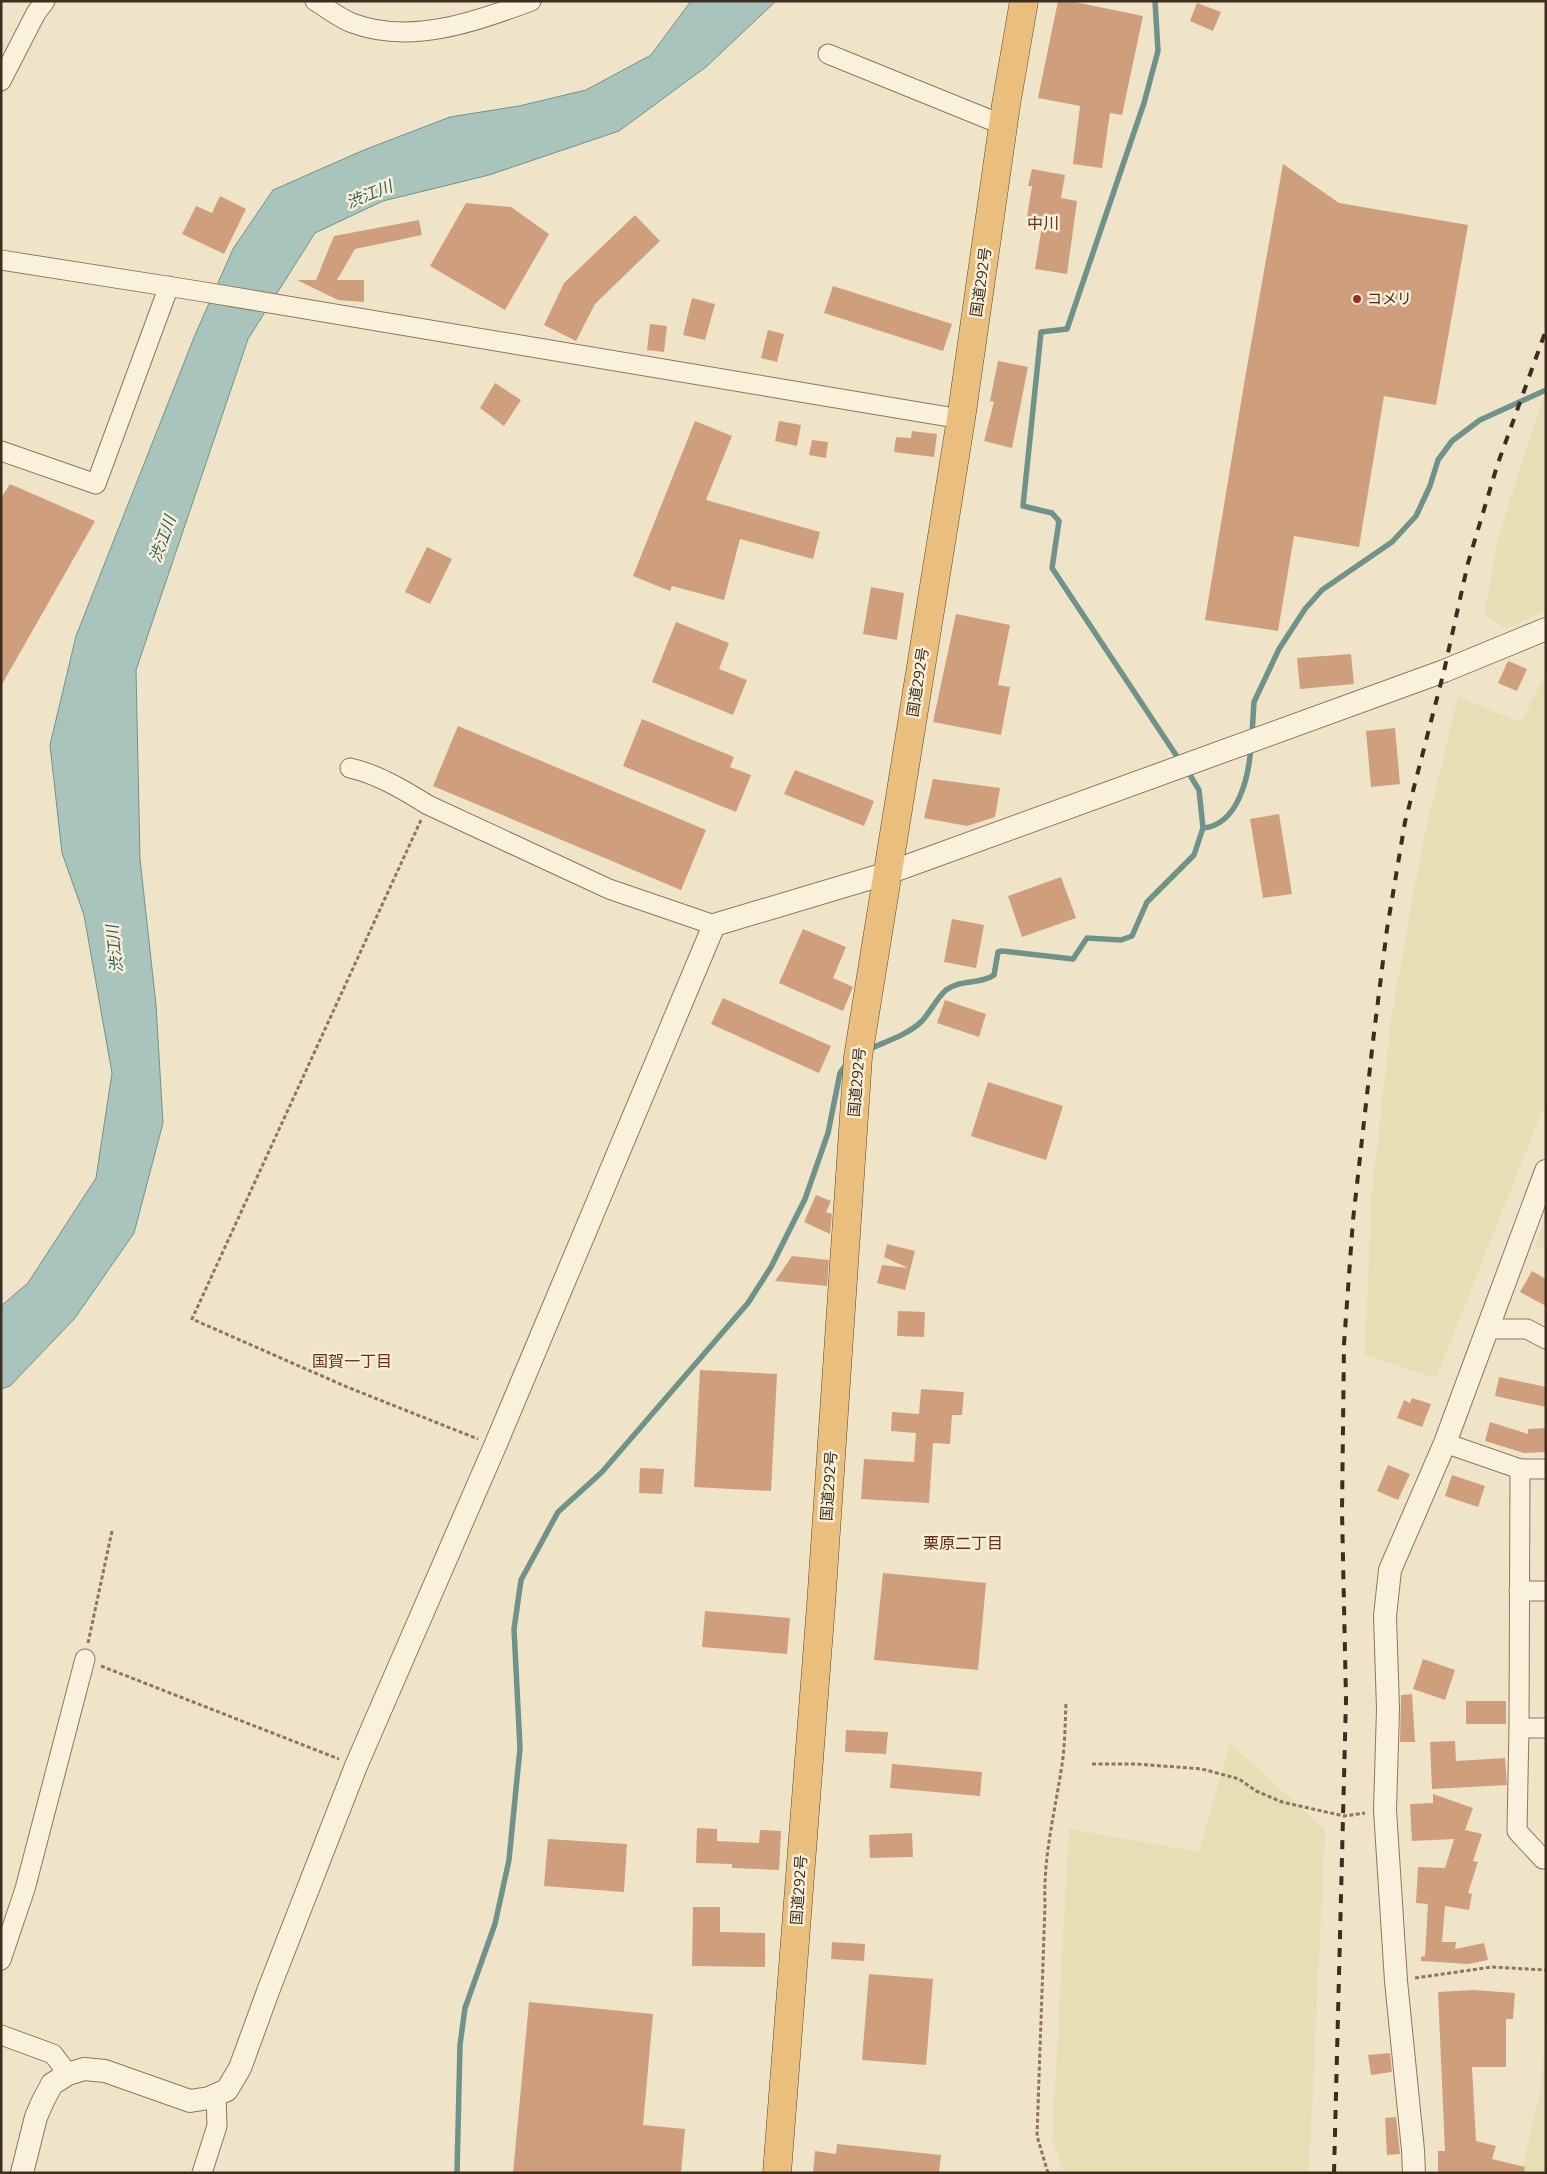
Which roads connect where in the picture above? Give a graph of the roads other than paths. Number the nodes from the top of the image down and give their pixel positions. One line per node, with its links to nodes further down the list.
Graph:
1 (45, 1): 6 (street)
2 (315, 1): 3 (street)
3 (531, 1)
4 (1024, 1): 7 (highway, 国道292号)
5 (828, 54): 7 (street)
6 (1, 81)
7 (1003, 125): 10 (highway, 国道292号)
8 (1, 260): 9 (street)
9 (168, 286): 10 (street); 11 (street)
10 (961, 419): 14 (highway, 国道292号)
11 (1, 451)
12 (1546, 629): 14 (street)
13 (350, 768): 15 (street)
14 (888, 873): 15 (street); 34 (highway, 国道292号)
15 (714, 925): 31 (street)
16 (1546, 1171): 17 (street)
17 (1488, 1330): 18 (street); 19 (street)
18 (1546, 1339)
19 (1445, 1443): 21 (street); 35 (street)
20 (1546, 1469): 21 (street)
21 (1520, 1470): 22 (street)
22 (1519, 1591): 23 (street); 25 (street)
23 (1546, 1591)
24 (85, 1659): 28 (street)
25 (1520, 1728): 26 (street); 27 (street)
26 (1546, 1728)
27 (1546, 1859)
28 (1, 1960)
29 (1, 2035): 30 (street)
30 (68, 2074): 31 (street); 32 (street)
31 (216, 2095): 33 (street)
32 (22, 2173)
33 (202, 2173)
34 (777, 2173)
35 (1414, 2173)

